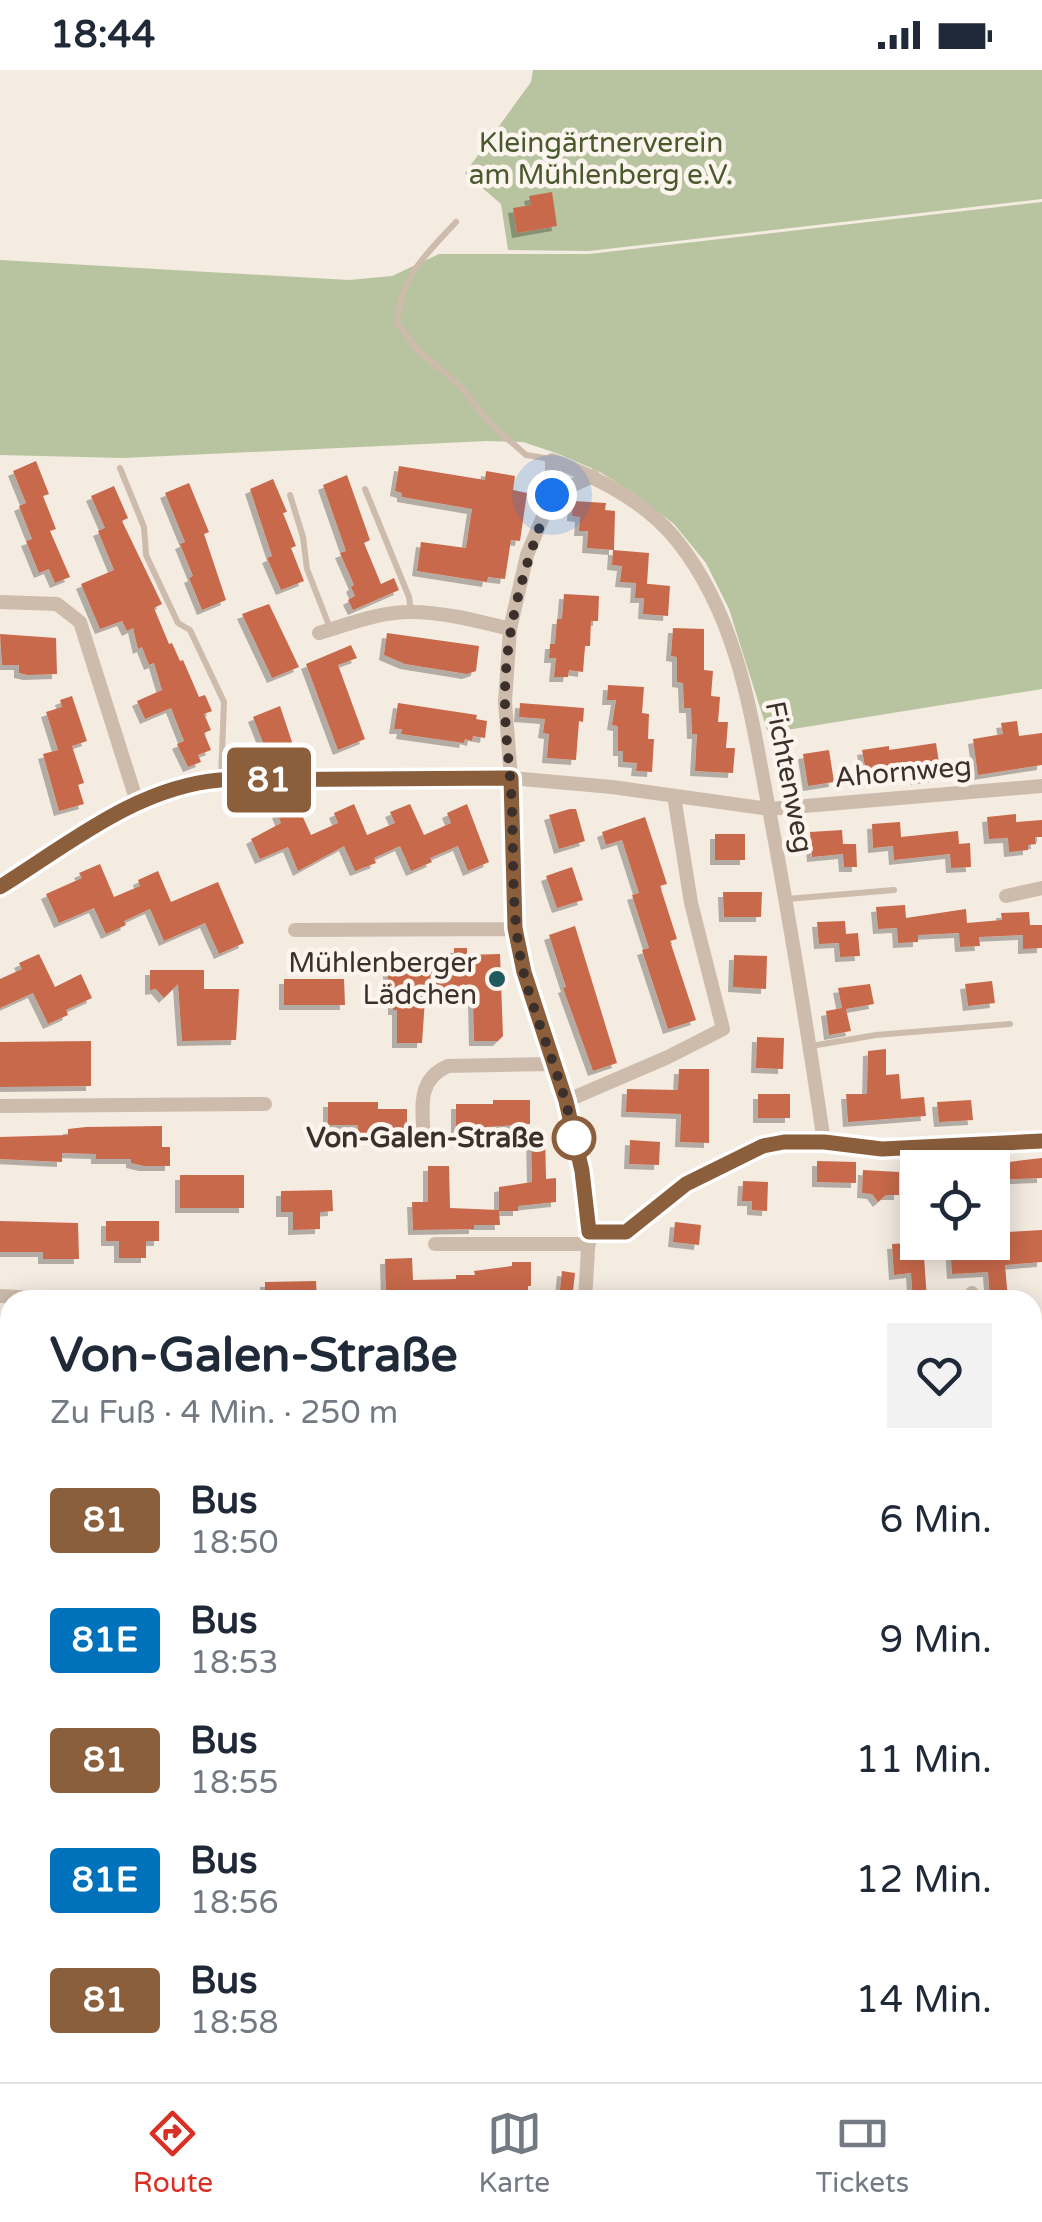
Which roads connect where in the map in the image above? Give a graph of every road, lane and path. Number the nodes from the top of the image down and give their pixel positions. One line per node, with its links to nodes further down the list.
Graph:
1 (456, 222): 2 (lane)
2 (552, 460): 4 (street, Fichtenweg); 7 (street)
3 (120, 468): 13 (lane)
4 (593, 476): 7 (street); 17 (street, Fichtenweg)
5 (365, 489): 9 (lane)
6 (290, 495): 11 (lane)
7 (552, 495): 10 (street)
8 (0, 602): 16 (street)
9 (411, 612): 10 (street); 11 (street)
10 (510, 628): 12 (street)
11 (325, 632)
12 (511, 778): 13 (street, Ahornweg); 15 (street, Ahornweg); 23 (street)
13 (220, 780): 16 (street, Ahornweg)
14 (1042, 786): 17 (street, Ahornweg)
15 (674, 796): 17 (street, Ahornweg); 28 (street)
16 (137, 802): 18 (street, Ahornweg)
17 (769, 809): 22 (street, Fichtenweg)
18 (0, 887)
19 (1042, 888): 21 (street)
20 (894, 890): 22 (lane)
21 (1006, 896)
22 (786, 899): 26 (street, Fichtenweg)
23 (515, 928): 24 (street); 27 (street)
24 (296, 930)
25 (1010, 1024): 26 (lane)
26 (810, 1046): 33 (street, Fichtenweg)
27 (552, 1064): 28 (street); 32 (street)
28 (566, 1101): 34 (street)
29 (265, 1104): 30 (street)
30 (0, 1106)
31 (1042, 1141): 33 (street)
32 (424, 1142)
33 (824, 1142): 34 (street)
34 (589, 1238): 35 (street); 36 (street)
35 (435, 1244)
36 (586, 1290)

